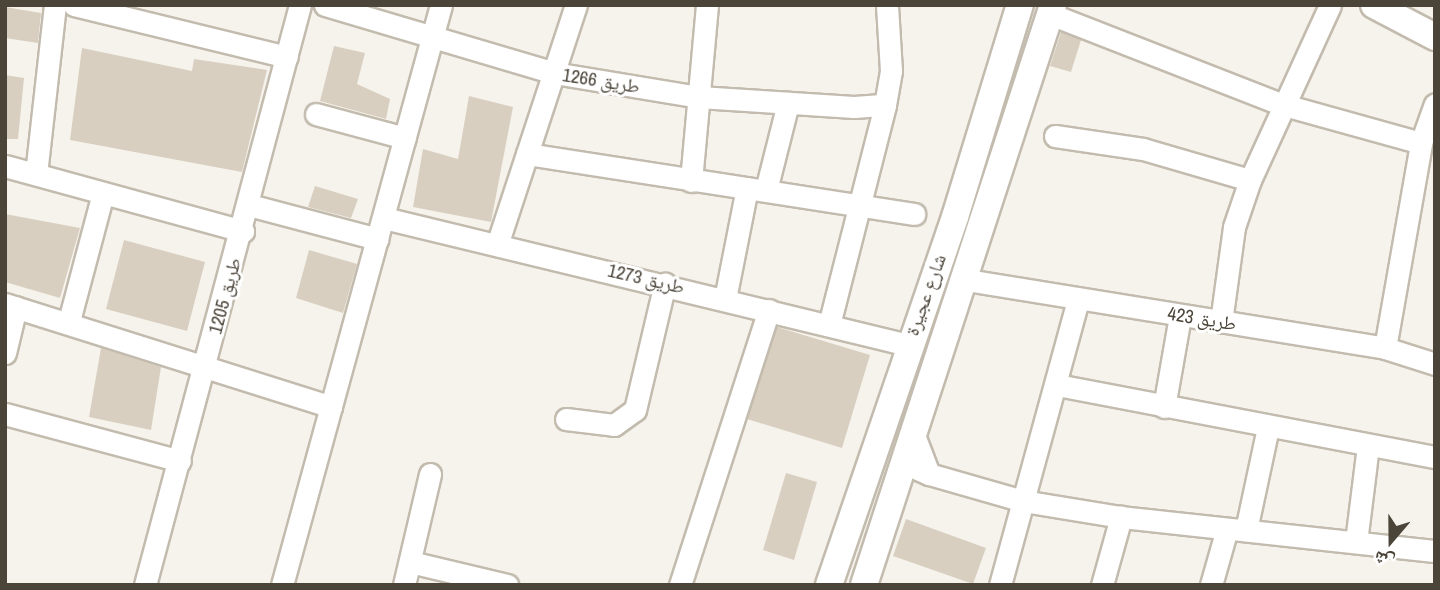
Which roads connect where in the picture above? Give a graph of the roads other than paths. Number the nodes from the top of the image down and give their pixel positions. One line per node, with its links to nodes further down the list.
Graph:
1 (55, 5): 28 (street)
2 (74, 5): 15 (street)
3 (300, 5): 15 (street, طريق 1205)
4 (325, 5): 13 (street, طريق 1266)
5 (441, 5): 13 (street)
6 (576, 5): 16 (street)
7 (707, 5): 17 (street)
8 (1020, 5): 51 (street, شارع عجيرة)
9 (1330, 5): 21 (street)
10 (1374, 5): 14 (street)
11 (882, 6): 20 (street)
12 (1052, 10): 21 (street); 41 (street, شارع عجيرة)
13 (432, 37): 16 (street, طريق 1266); 24 (street)
14 (1435, 37)
15 (287, 57): 35 (street, طريق 1205)
16 (554, 73): 17 (street, طريق 1266); 26 (street)
17 (699, 97): 18 (street, طريق 1266); 31 (street)
18 (788, 103): 20 (street, طريق 1266); 32 (street)
19 (1435, 104): 25 (street)
20 (885, 105): 34 (street)
21 (1284, 105): 25 (street); 30 (street)
22 (316, 114): 24 (street)
23 (1055, 136): 30 (street)
24 (405, 138): 37 (street)
25 (1421, 142): 29 (street)
26 (527, 154): 31 (street); 40 (street)
27 (5, 166): 28 (street)
28 (36, 174): 33 (street)
29 (1425, 179): 52 (street)
30 (1250, 180): 49 (street)
31 (691, 181): 32 (street)
32 (757, 189): 34 (street); 43 (street)
33 (103, 193): 38 (street); 48 (street)
34 (860, 204): 36 (street); 50 (street)
35 (249, 205): 38 (street, طريق 1205); 39 (street)
36 (914, 214)
37 (384, 218): 39 (street); 40 (street, طريق 1273)
38 (243, 230): 55 (street, طريق 1205)
39 (378, 239): 57 (street)
40 (497, 245): 42 (street, طريق 1273)
41 (967, 280): 44 (street, طريق 423); 62 (street, شارع عجيرة)
42 (665, 284): 43 (street, طريق 1273); 60 (street)
43 (725, 299): 46 (street, طريق 1273)
44 (1078, 300): 47 (street, طريق 423); 56 (street)
45 (11, 305): 48 (street); 53 (street)
46 (769, 310): 50 (street, طريق 1273); 79 (street)
47 (1180, 316): 49 (street, طريق 423); 58 (street)
48 (69, 321): 55 (street)
49 (1221, 322): 52 (street, طريق 423)
50 (829, 325): 51 (street, طريق 1273)
51 (908, 345): 80 (street, شارع عجيرة)
52 (1385, 348): 54 (street, طريق 423)
53 (5, 353)
54 (1435, 364)
55 (205, 370): 57 (street); 65 (street, طريق 1205)
56 (1057, 385): 58 (street); 69 (street)
57 (331, 407): 76 (street)
58 (1164, 407): 61 (street)
59 (5, 414): 65 (street)
60 (566, 419)
61 (1268, 427): 63 (street); 71 (street)
62 (914, 435): 66 (street, شارع عجيرة); 68 (street)
63 (1368, 446): 64 (street); 72 (street)
64 (1435, 457)
65 (180, 461): 75 (street, طريق 1205)
66 (905, 465): 68 (street); 81 (street, شارع عجيرة)
67 (430, 474): 74 (street)
68 (929, 474): 69 (street)
69 (1023, 501): 70 (street); 82 (street)
70 (1121, 517): 71 (street); 83 (street)
71 (1236, 530): 72 (street); 84 (street)
72 (1356, 542): 73 (street)
73 (1435, 551)
74 (410, 562): 77 (street); 78 (street)
75 (145, 585)
76 (282, 585)
77 (404, 585)
78 (507, 585)
79 (680, 585)
80 (829, 585)
81 (864, 585)
82 (1000, 585)
83 (1102, 585)
84 (1211, 585)

